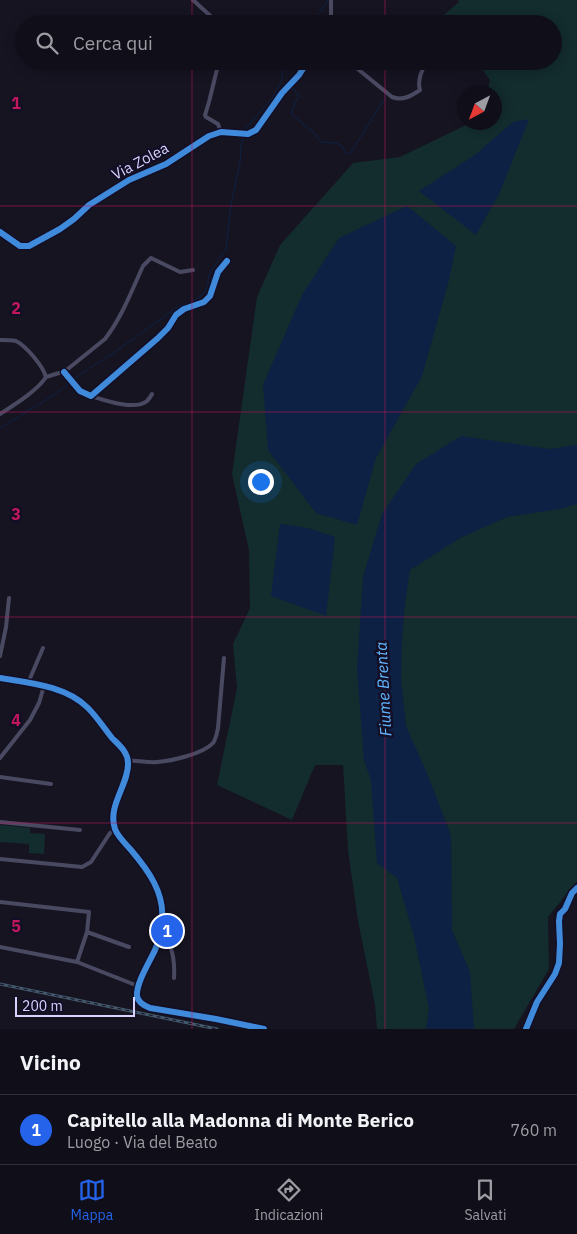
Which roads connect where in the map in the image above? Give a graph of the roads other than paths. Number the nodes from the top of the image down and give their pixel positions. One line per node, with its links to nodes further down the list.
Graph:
1 (193, 0): 3 (street)
2 (331, 0): 4 (street)
3 (209, 15)
4 (331, 15)
5 (217, 70): 9 (street)
6 (302, 70): 9 (street)
7 (359, 70): 8 (street)
8 (422, 70)
9 (220, 132): 10 (street, Via Zolea)
10 (0, 232)
11 (227, 261): 17 (street)
12 (193, 270): 14 (street)
13 (0, 340): 15 (street)
14 (64, 372): 15 (street); 17 (street)
15 (46, 378): 18 (street)
16 (152, 394): 17 (street)
17 (91, 396)
18 (0, 414)
19 (9, 598): 21 (street)
20 (43, 648): 24 (street)
21 (0, 656)
22 (224, 658): 27 (street)
23 (0, 678): 24 (street)
24 (28, 683): 25 (street)
25 (44, 686): 26 (street); 27 (street)
26 (0, 758)
27 (129, 761): 32 (street)
28 (0, 777): 29 (street)
29 (51, 784)
30 (0, 822): 31 (street)
31 (80, 830)
32 (115, 830): 33 (street); 35 (street)
33 (0, 859)
34 (0, 902): 36 (street)
35 (160, 930): 40 (street); 41 (street)
36 (87, 932): 38 (street); 39 (street)
37 (0, 946): 39 (street)
38 (129, 947)
39 (77, 962): 41 (street)
40 (174, 978)
41 (138, 986): 42 (street)
42 (264, 1029)

